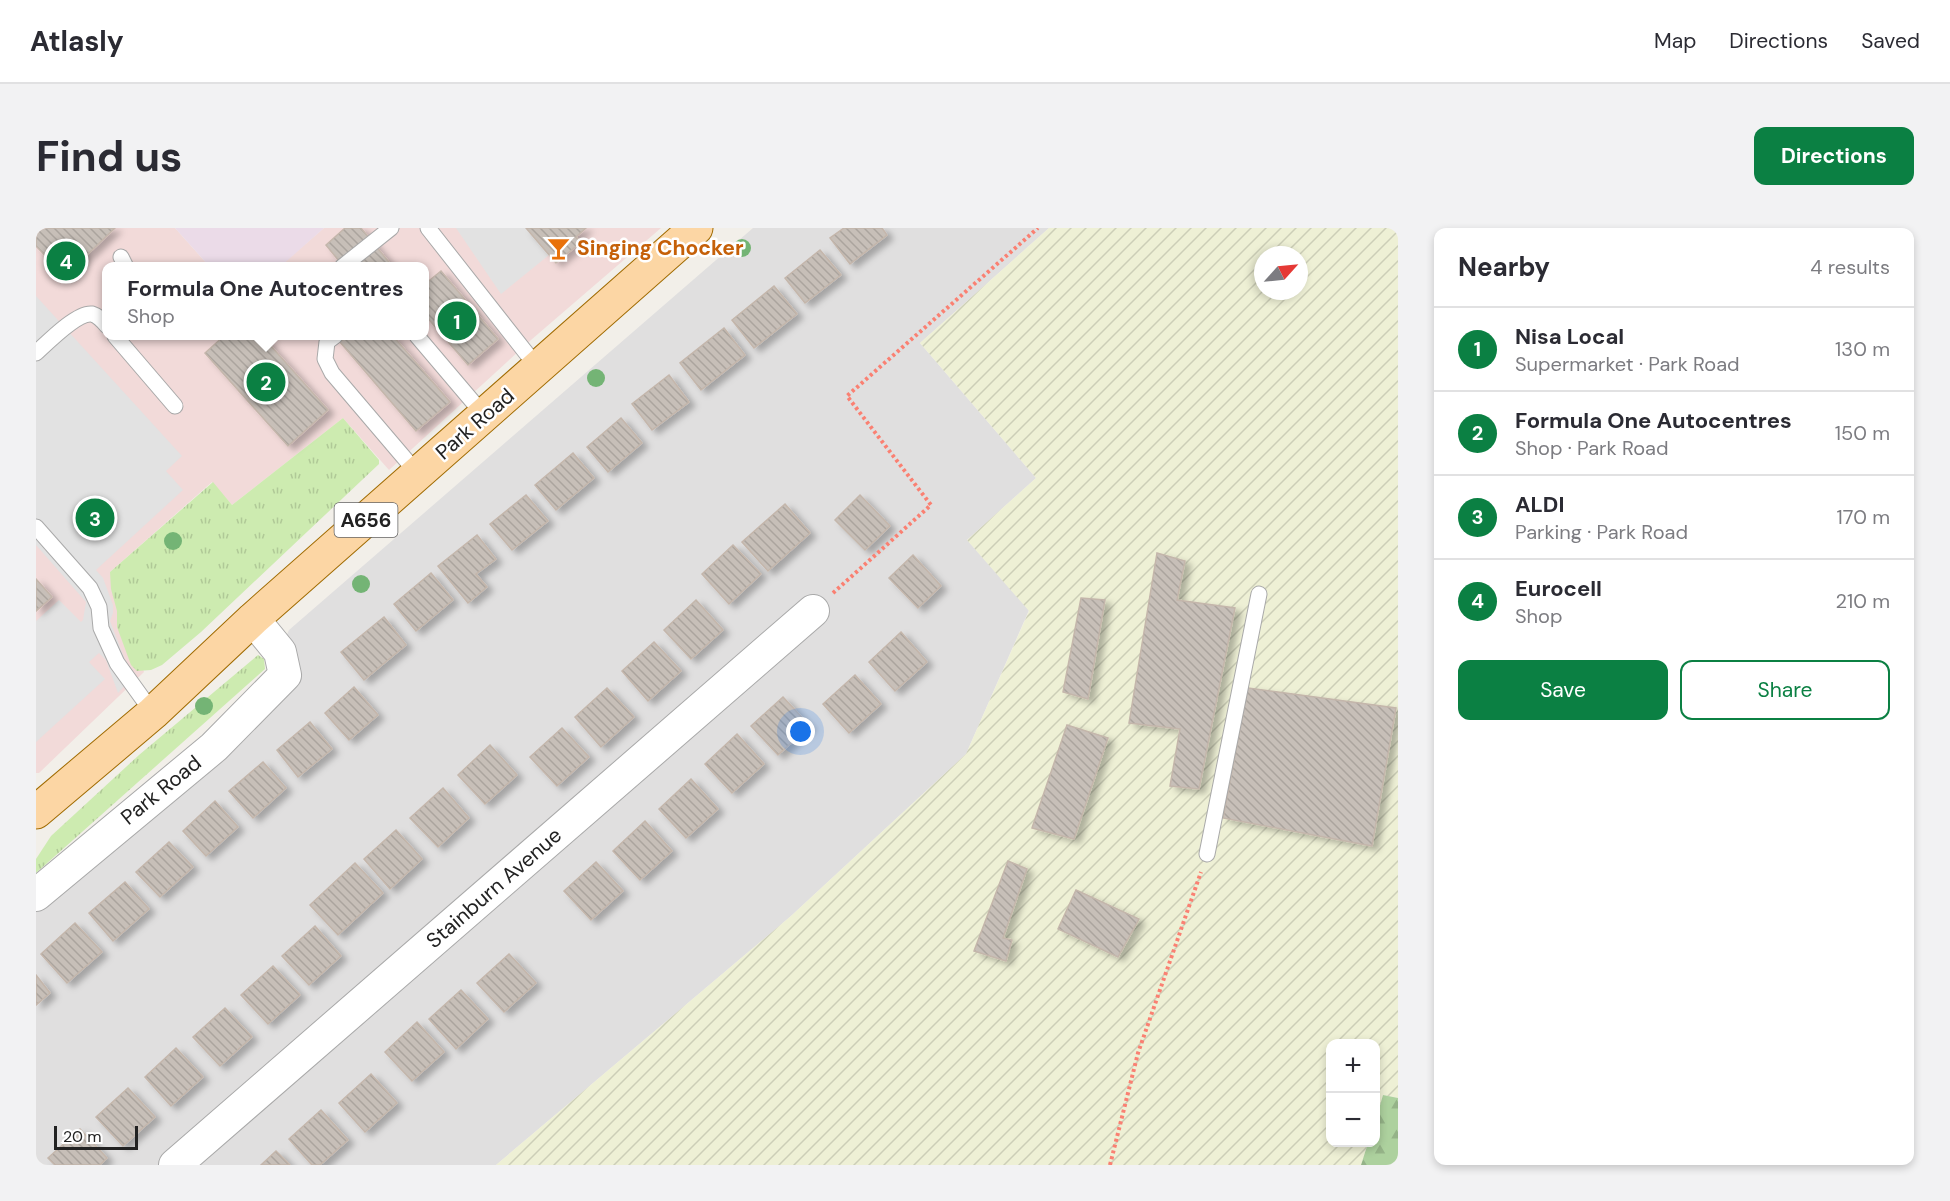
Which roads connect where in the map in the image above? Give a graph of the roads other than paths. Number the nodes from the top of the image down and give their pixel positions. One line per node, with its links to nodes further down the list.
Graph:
1 (391, 228): 4 (lane)
2 (428, 228): 10 (lane)
3 (696, 228): 10 (main road, Park Road / A656)
4 (348, 262)
5 (102, 320): 9 (lane)
6 (118, 340): 11 (lane)
7 (330, 340): 13 (lane)
8 (420, 340): 12 (lane)
9 (36, 353)
10 (538, 368): 12 (main road, Park Road / A656)
11 (175, 406)
12 (484, 415): 13 (main road, Park Road / A656)
13 (418, 474): 17 (main road, Park Road / A656)
14 (36, 527): 18 (lane)
15 (1259, 594): 20 (lane)
16 (813, 611): 22 (street, Stainburn Avenue)
17 (253, 619): 18 (main road, Park Road / A656); 21 (street, Park Road)
18 (153, 713): 19 (main road, Park Road / A656)
19 (36, 812)
20 (1207, 854)
21 (36, 895)
22 (175, 1165)

